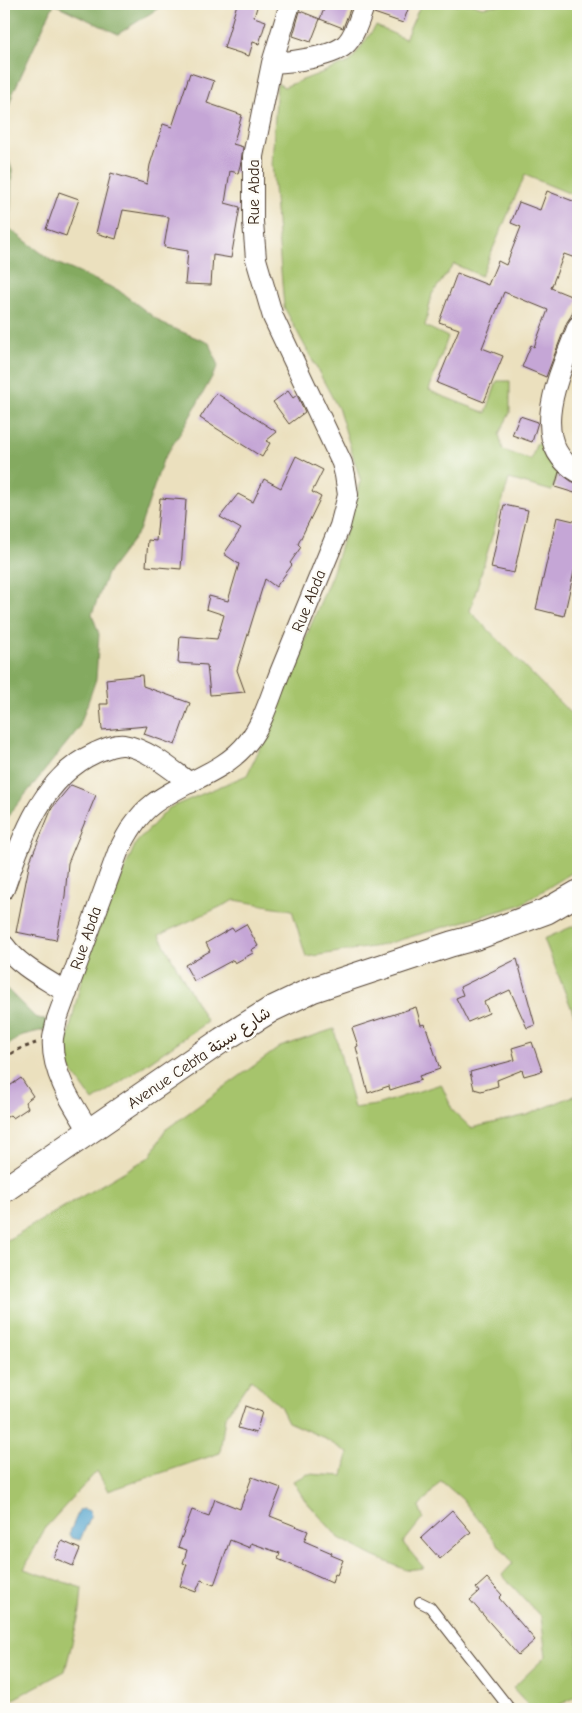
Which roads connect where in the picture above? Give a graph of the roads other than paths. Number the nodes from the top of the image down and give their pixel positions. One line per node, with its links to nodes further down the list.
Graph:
1 (290, 4): 3 (street, Rue Abda)
2 (365, 4): 3 (street)
3 (272, 63): 6 (street, Rue Abda)
4 (578, 326): 5 (street)
5 (578, 472)
6 (190, 783): 7 (street); 10 (street, Rue Abda)
7 (4, 889)
8 (578, 893): 11 (street, Avenue Cebta شارع سبتة)
9 (4, 945): 10 (street)
10 (67, 993): 11 (street, Rue Abda)
11 (90, 1132): 12 (street, Avenue Cebta شارع سبتة)
12 (4, 1190)
13 (420, 1602): 14 (lane)
14 (510, 1709)

